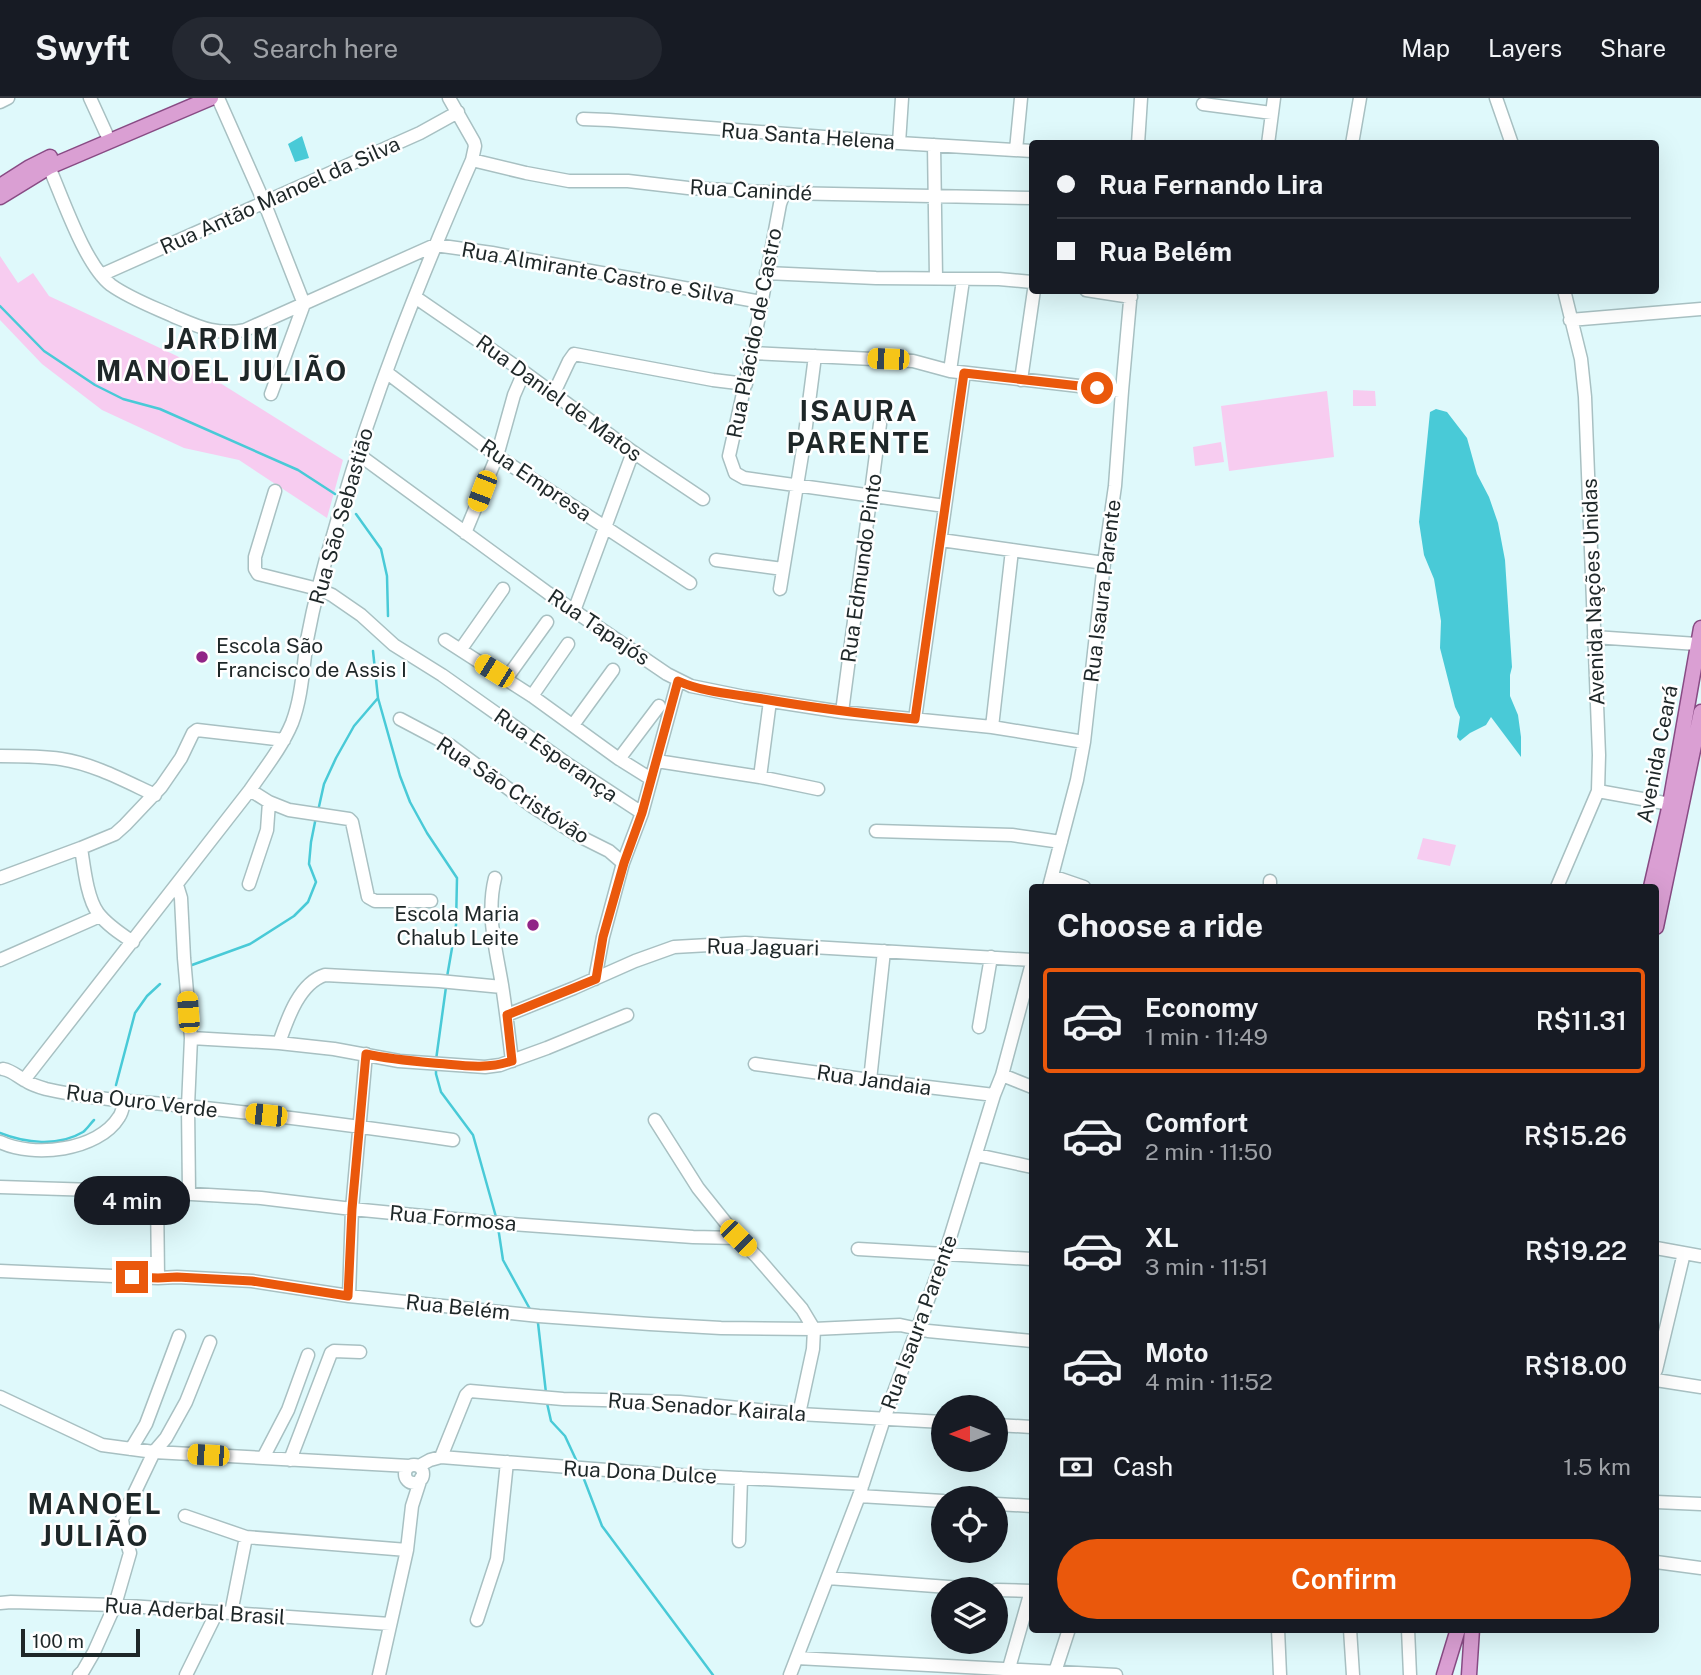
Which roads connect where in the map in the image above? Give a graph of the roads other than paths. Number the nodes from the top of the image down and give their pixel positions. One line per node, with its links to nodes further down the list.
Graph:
1 (8, 98): 13 (street)
2 (90, 98): 18 (street)
3 (186, 98): 18 (main road)
4 (211, 98): 28 (main road)
5 (218, 98): 34 (street)
6 (449, 98): 15 (street)
7 (902, 98): 23 (street)
8 (1021, 98): 25 (street)
9 (1141, 98): 19 (street)
10 (1273, 98): 16 (street)
11 (1360, 98): 21 (street)
12 (1496, 98): 22 (street)
13 (0, 102)
14 (1203, 104): 16 (street)
15 (458, 112): 27 (street); 34 (street, Rua Antão Manoel da Silva)
16 (1272, 113): 20 (street)
17 (583, 119): 23 (street, Rua Santa Helena)
18 (106, 133): 29 (main road)
19 (1138, 140)
20 (1269, 140)
21 (1353, 140)
22 (1511, 140)
23 (898, 143): 24 (street, Rua Santa Helena)
24 (934, 145): 25 (street, Rua Santa Helena); 32 (street)
25 (1016, 150): 26 (street, Rua Santa Helena)
26 (1029, 151)
27 (472, 160): 30 (street, Rua Canindé); 35 (street, Rua São Sebastião)
28 (49, 167): 31 (main road); 37 (street)
29 (0, 186)
30 (784, 193): 32 (street, Rua Canindé); 36 (street, Rua Plácido de Castro)
31 (0, 197)
32 (934, 197): 33 (street, Rua Canindé); 38 (street)
33 (1029, 198)
34 (264, 202): 37 (street, Rua Antão Manoel da Silva); 46 (street)
35 (435, 246): 44 (street, Rua São Sebastião); 45 (street, Rua Almirante Castro e Silva); 46 (street)
36 (766, 273): 38 (street); 45 (street, Rua Plácido de Castro)
37 (101, 275): 46 (street)
38 (936, 278): 39 (street)
39 (963, 280): 40 (street); 51 (street)
40 (1029, 282)
41 (1033, 294): 55 (street)
42 (1131, 294): 57 (street, Rua Isaura Parente)
43 (1565, 294): 48 (street, Avenida Nações Unidas)
44 (415, 297): 52 (street, Rua São Sebastião); 53 (street, Rua Daniel de Matos)
45 (761, 302): 49 (street, Rua Plácido de Castro)
46 (304, 304): 58 (street)
47 (1701, 309): 48 (street)
48 (1570, 320): 83 (street, Avenida Nações Unidas)
49 (752, 353): 50 (street); 56 (street, Rua Plácido de Castro)
50 (815, 356): 51 (street); 64 (street)
51 (950, 371): 54 (street)
52 (386, 372): 62 (street, Rua São Sebastião); 63 (street, Rua Empresa)
53 (524, 372): 59 (street, Rua Daniel de Matos); 63 (street)
54 (964, 373): 55 (street); 68 (street)
55 (1021, 380): 57 (street)
56 (746, 384): 59 (street); 64 (street, Rua Plácido de Castro)
57 (1122, 391): 74 (street, Rua Isaura Parente)
58 (271, 394)
59 (554, 395): 61 (street, Rua Daniel de Matos)
60 (880, 424): 66 (street, Rua Edmundo Pinto)
61 (633, 452): 67 (street, Rua Daniel de Matos); 69 (street)
62 (358, 454): 70 (street, Rua Tapajós); 77 (street, Rua São Sebastião)
63 (497, 456): 69 (street, Rua Empresa); 70 (street)
64 (797, 484): 66 (street); 75 (street)
65 (275, 491): 77 (street, Rua Esperança)
66 (871, 495): 68 (street); 96 (street, Rua Edmundo Pinto)
67 (703, 499)
68 (945, 506): 71 (street)
69 (605, 527): 76 (street, Rua Empresa); 80 (street)
70 (465, 533): 80 (street, Rua Tapajós)
71 (941, 540): 72 (street); 99 (street)
72 (1012, 550): 74 (street); 101 (street)
73 (716, 560): 75 (street)
74 (1104, 563): 103 (street, Rua Isaura Parente)
75 (783, 569): 79 (street)
76 (690, 583)
77 (318, 589): 102 (street, Rua São Sebastião); 115 (street, Rua Esperança)
78 (503, 589): 87 (street)
79 (780, 589)
80 (574, 611): 91 (street, Rua Tapajós)
81 (547, 622): 90 (street)
82 (1701, 628): 86 (main road, Avenida Ceará)
83 (1594, 637): 86 (street); 111 (street, Avenida Nações Unidas)
84 (445, 640): 87 (street)
85 (568, 644): 93 (street)
86 (1698, 644): 88 (main road, Avenida Ceará)
87 (461, 649): 90 (street)
88 (1695, 663): 92 (main road); 114 (main road, Avenida Ceará)
89 (613, 670): 100 (street)
90 (506, 679): 93 (street)
91 (678, 681): 94 (street, Rua Tapajós); 106 (street)
92 (1701, 683)
93 (532, 696): 100 (street)
94 (770, 701): 96 (street, Rua Tapajós); 107 (street)
95 (659, 706): 105 (street)
96 (842, 712): 99 (street, Rua Tapajós)
97 (1701, 712): 128 (main road, Avenida Ceará)
98 (400, 719): 119 (street, Rua São Cristóvão)
99 (915, 719): 101 (street, Rua Tapajós)
100 (573, 726): 105 (street)
101 (992, 727): 103 (street, Rua Tapajós)
102 (284, 740): 110 (street, Rua São Sebastião); 112 (street)
103 (1084, 742): 117 (street, Rua Isaura Parente)
104 (0, 756): 112 (street)
105 (619, 759): 108 (street)
106 (657, 761): 107 (street); 108 (street)
107 (760, 777): 109 (street)
108 (651, 779): 115 (street)
109 (818, 789)
110 (250, 790): 113 (street); 126 (street, Rua São Sebastião)
111 (1598, 791): 114 (street); 124 (street, Avenida Nações Unidas)
112 (155, 795): 118 (street)
113 (270, 802): 123 (street); 127 (street)
114 (1670, 804): 125 (main road, Avenida Ceará)
115 (642, 813): 119 (street)
116 (876, 831): 117 (street)
117 (1061, 842): 122 (street, Rua Isaura Parente)
118 (81, 848): 120 (street); 129 (street)
119 (624, 863): 136 (street)
120 (0, 878)
121 (495, 878): 137 (street)
122 (1051, 882)
123 (249, 884)
124 (1558, 884)
125 (1652, 884)
126 (177, 885): 130 (street, Rua São Sebastião); 141 (street)
127 (431, 901)
128 (1659, 913)
129 (100, 916): 130 (street); 133 (street)
130 (133, 942): 148 (street, Rua São Sebastião)
131 (884, 951): 132 (street, Rua Jaguari); 136 (street, Rua Jaguari); 149 (street)
132 (991, 957): 134 (street, Rua Jaguari); 140 (street)
133 (0, 960)
134 (1029, 961)
135 (1029, 972): 147 (street, Rua Isaura Parente)
136 (596, 979): 138 (street, Rua Jaguari)
137 (502, 987): 138 (street); 142 (street)
138 (507, 1015): 144 (street)
139 (627, 1015): 144 (street)
140 (979, 1027)
141 (191, 1038): 142 (street); 153 (street)
142 (279, 1043): 143 (street)
143 (366, 1054): 144 (street); 155 (street)
144 (512, 1061)
145 (755, 1064): 149 (street, Rua Jandaia)
146 (1, 1067): 148 (street, Rua Ouro Verde)
147 (1002, 1075): 150 (street); 151 (street, Rua Isaura Parente)
148 (24, 1080): 152 (street, Rua Ouro Verde)
149 (870, 1080): 151 (street, Rua Jandaia)
150 (1029, 1086)
151 (994, 1095): 158 (street, Rua Isaura Parente)
152 (124, 1102): 153 (street, Rua Ouro Verde); 157 (street)
153 (188, 1106): 155 (street, Rua Ouro Verde); 162 (street)
154 (655, 1120): 164 (street)
155 (359, 1127): 156 (street, Rua Ouro Verde); 163 (street)
156 (453, 1140)
157 (0, 1143)
158 (976, 1155): 159 (street); 168 (street, Rua Isaura Parente)
159 (1029, 1166)
160 (0, 1187): 161 (street, Rua Formosa)
161 (157, 1192): 162 (street, Rua Formosa); 172 (street)
162 (189, 1193): 163 (street, Rua Formosa)
163 (352, 1209): 164 (street, Rua Formosa); 173 (street)
164 (738, 1238): 174 (street)
165 (858, 1249): 168 (street)
166 (1659, 1249): 167 (street)
167 (1684, 1253): 169 (street); 181 (street)
168 (944, 1254): 170 (street); 175 (street, Rua Isaura Parente)
169 (1701, 1256)
170 (1029, 1259)
171 (0, 1271): 172 (street, Rua Belém)
172 (158, 1278): 173 (street, Rua Belém)
173 (348, 1296): 174 (street, Rua Belém)
174 (814, 1329): 175 (street, Rua Belém); 185 (street)
175 (916, 1329): 177 (street, Rua Belém); 186 (street, Rua Isaura Parente)
176 (179, 1336): 190 (street)
177 (1029, 1340)
178 (210, 1342): 191 (street)
179 (360, 1352): 194 (street)
180 (308, 1355): 193 (street)
181 (1659, 1357)
182 (1659, 1380): 183 (street)
183 (1701, 1387)
184 (0, 1397): 190 (street)
185 (799, 1414): 186 (street, Rua Senador Kairala); 192 (street, Rua Senador Kairala)
186 (884, 1419): 187 (street, Rua Senador Kairala); 198 (street, Rua Isaura Parente)
187 (931, 1421)
188 (1008, 1426): 189 (street)
189 (1029, 1427)
190 (131, 1449): 191 (street)
191 (154, 1452): 193 (street); 216 (street)
192 (441, 1457): 195 (street, Rua Dona Dulce); 196 (street, Rua Dona Dulce)
193 (263, 1458): 194 (street)
194 (290, 1460): 196 (street)
195 (507, 1462): 197 (street, Rua Dona Dulce); 219 (street)
196 (413, 1474): 207 (street)
197 (741, 1478): 198 (street, Rua Dona Dulce); 206 (street)
198 (861, 1490): 199 (street, Rua Dona Dulce); 210 (street, Rua Isaura Parente)
199 (931, 1499)
200 (1659, 1503): 201 (street)
201 (1701, 1504)
202 (1008, 1505): 203 (street)
203 (1029, 1506)
204 (185, 1516): 205 (street)
205 (246, 1537): 207 (street); 218 (street)
206 (739, 1541)
207 (407, 1550): 220 (street)
208 (1659, 1562): 209 (street)
209 (1701, 1568)
210 (828, 1578): 211 (street); 227 (street, Rua Isaura Parente)
211 (931, 1586)
212 (1008, 1590): 213 (street)
213 (1029, 1591)
214 (1029, 1601): 228 (street)
215 (0, 1603): 216 (street, Rua Aderbal Brasil)
216 (115, 1605): 217 (street, Rua Aderbal Brasil); 230 (street)
217 (217, 1612): 218 (street, Rua Aderbal Brasil); 231 (street)
218 (231, 1613): 220 (street, Rua Aderbal Brasil)
219 (477, 1620)
220 (390, 1624): 232 (street)
221 (1068, 1633): 229 (street)
222 (1278, 1633): 235 (street)
223 (1350, 1633): 236 (street)
224 (1409, 1633): 237 (street)
225 (1457, 1633): 238 (main road)
226 (1472, 1633): 239 (main road)
227 (797, 1658): 228 (street); 233 (street, Rua Isaura Parente)
228 (1007, 1672): 229 (street)
229 (1054, 1673): 234 (street)
230 (79, 1675)
231 (186, 1675)
232 (379, 1675)
233 (790, 1675)
234 (1116, 1675)
235 (1280, 1675)
236 (1353, 1675)
237 (1410, 1675)
238 (1444, 1675)
239 (1469, 1675)

